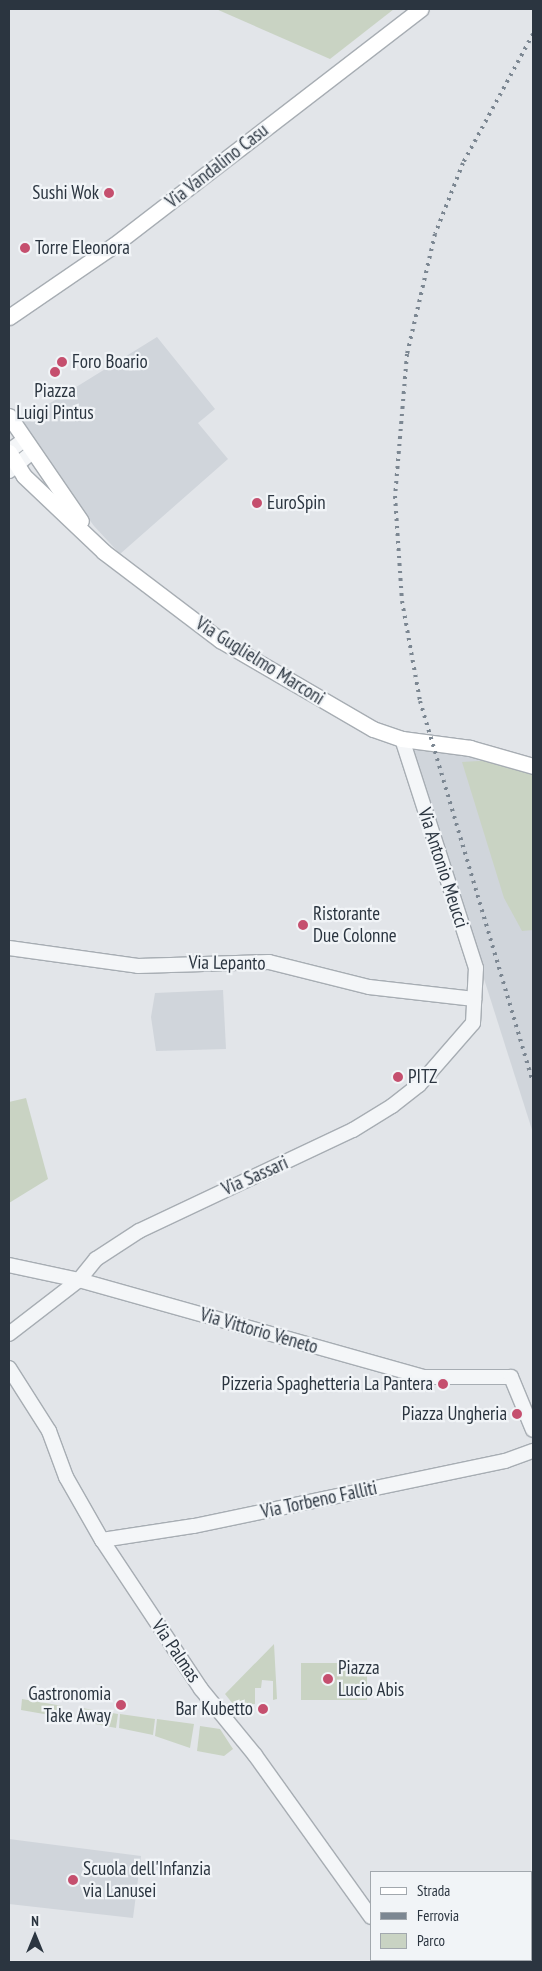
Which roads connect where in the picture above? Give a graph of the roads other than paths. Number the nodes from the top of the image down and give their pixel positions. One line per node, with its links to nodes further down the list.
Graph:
1 (421, 9): 2 (main road, Via Vandalino Casu)
2 (9, 317)
3 (9, 416): 4 (main road, Via Guglielmo Marconi)
4 (27, 447): 5 (street); 6 (main road, Via Guglielmo Marconi)
5 (10, 459): 6 (main road, Via Guglielmo Marconi)
6 (104, 552): 7 (main road, Via Guglielmo Marconi)
7 (402, 739): 8 (main road, Via Guglielmo Marconi); 10 (street, Via Antonio Meucci)
8 (533, 766)
9 (9, 948): 10 (street, Via Lepanto)
10 (474, 999): 12 (street, Via Sassari)
11 (9, 1266): 12 (street, Via Vittorio Veneto)
12 (79, 1280): 13 (street, Via Sassari); 15 (street, Via Vittorio Veneto)
13 (9, 1334)
14 (9, 1368): 17 (street, Via Palmas)
15 (533, 1430)
16 (533, 1450): 17 (street, Via Torbeno Falliti)
17 (102, 1540): 18 (street, Via Palmas)
18 (370, 1915)

